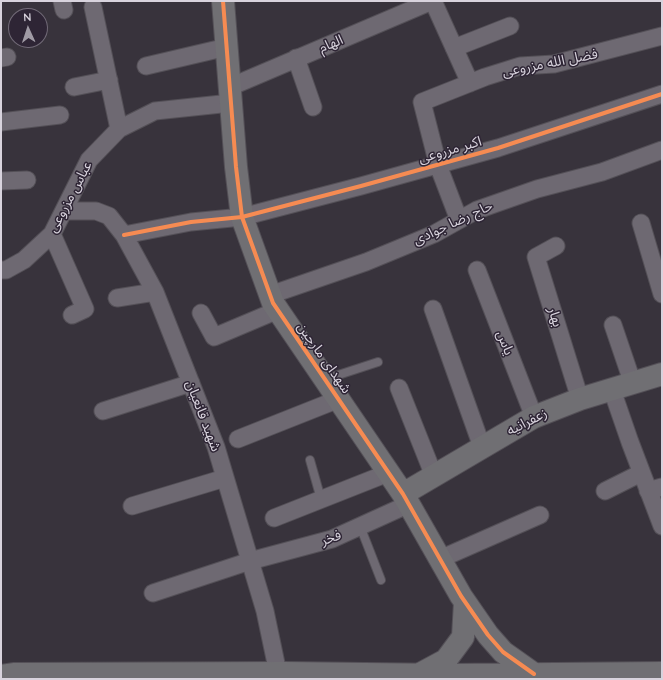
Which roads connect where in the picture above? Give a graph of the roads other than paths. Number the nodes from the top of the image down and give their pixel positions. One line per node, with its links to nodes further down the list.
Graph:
1 (224, 1): 7 (street, شهدای مارچین)
2 (433, 1): 3 (street, الهام); 8 (street)
3 (411, 5): 9 (street, الهام)
4 (93, 7): 11 (street)
5 (510, 26): 8 (street)
6 (662, 36): 12 (street, فضل الله مزروعی)
7 (228, 47): 10 (street); 15 (street, شهدای مارچین)
8 (454, 48): 12 (street)
9 (296, 58): 15 (street, الهام); 16 (street)
10 (146, 66)
11 (109, 80): 13 (street); 19 (street)
12 (470, 83): 21 (street, فضل الله مزروعی)
13 (74, 87)
14 (662, 94): 21 (street, اکبر مزروعی)
15 (231, 95): 19 (street, عباس مزروعی); 25 (street, شهدای مارچین)
16 (313, 107)
17 (60, 114): 18 (street)
18 (1, 122)
19 (119, 128): 24 (street, عباس مزروعی)
20 (662, 150): 26 (street, حاج رضا جوادی)
21 (438, 165): 25 (street, اکبر مزروعی); 26 (street, فضل الله مزروعی)
22 (26, 180): 23 (street)
23 (1, 181)
24 (64, 210): 28 (street, عباس مزروعی); 29 (street, شهید قانعیان)
25 (242, 217): 29 (street, اکبر مزروعی); 36 (street, شهدای مارچین)
26 (459, 220): 36 (street, حاج رضا جوادی)
27 (641, 223): 34 (street)
28 (52, 234): 31 (street, عباس مزروعی); 39 (street)
29 (124, 235): 33 (street, شهید قانعیان)
30 (556, 246): 49 (street, بهار)
31 (1, 270)
32 (477, 270): 51 (street, یاس)
33 (155, 292): 35 (street); 44 (street, شهید قانعیان)
34 (662, 294)
35 (117, 298)
36 (274, 303): 38 (street, حاج رضا جوادی); 43 (street, شهدای مارچین)
37 (433, 308): 53 (street)
38 (201, 313)
39 (72, 316)
40 (613, 325): 45 (street)
41 (378, 362): 43 (lane)
42 (662, 374): 45 (street, زعفرانیه)
43 (325, 380): 48 (street, شهدای مارچین)
44 (191, 383): 50 (street); 58 (street, شهید قانعیان)
45 (633, 384): 47 (street, زعفرانیه)
46 (399, 388): 57 (street)
47 (612, 390): 49 (street, زعفرانیه); 56 (street)
48 (339, 399): 52 (street); 55 (street, شهدای مارچین)
49 (580, 399): 51 (street, زعفرانیه)
50 (103, 411)
51 (534, 417): 53 (street, زعفرانیه)
52 (238, 439)
53 (482, 447): 57 (street, زعفرانیه)
54 (310, 460): 61 (lane)
55 (388, 473): 61 (street); 62 (street, شهدای مارچین)
56 (642, 473): 59 (street); 60 (street)
57 (434, 476): 62 (street, زعفرانیه)
58 (225, 478): 63 (street); 69 (street, شهید قانعیان)
59 (655, 489): 67 (street)
60 (605, 492)
61 (321, 499): 65 (street)
62 (406, 499): 66 (street, فخر); 68 (street, شهدای مارچین)
63 (132, 506)
64 (540, 515): 68 (street)
65 (274, 518)
66 (360, 526): 69 (street, فخر); 70 (lane)
67 (662, 526)
68 (440, 559): 72 (street, شهدای مارچین)
69 (250, 561): 71 (street, فخر); 75 (street, شهید قانعیان)
70 (381, 580)
71 (153, 593)
72 (465, 602): 77 (street, شهدای مارچین); 78 (street)
73 (1, 668): 74 (street)
74 (36, 673): 75 (street); 79 (street)
75 (278, 673): 78 (street)
76 (662, 673): 77 (street)
77 (534, 674): 78 (street)
78 (419, 675): 80 (street)
79 (1, 676)
80 (392, 679)

